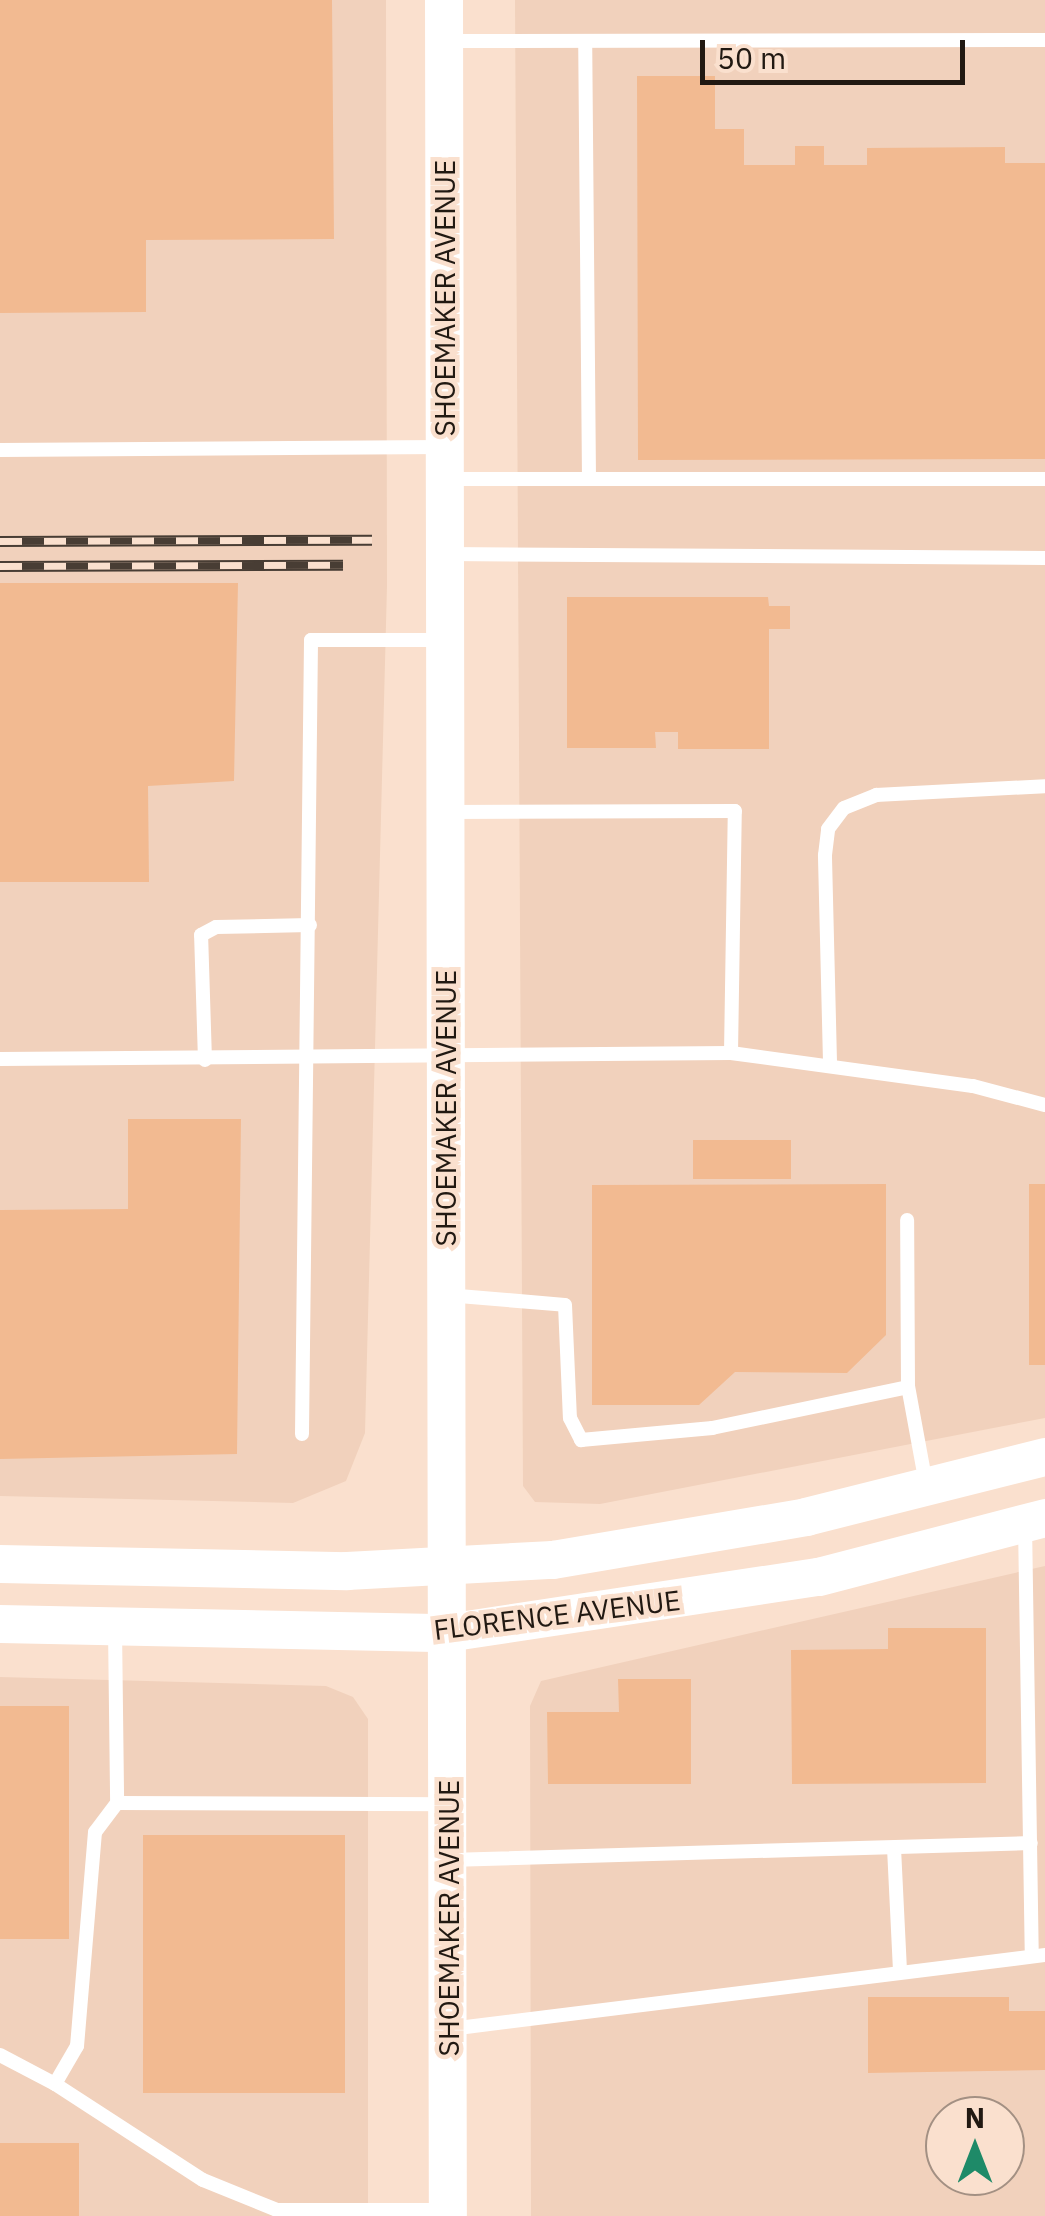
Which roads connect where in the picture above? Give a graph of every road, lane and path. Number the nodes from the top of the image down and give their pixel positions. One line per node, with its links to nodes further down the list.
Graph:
1 (444, 0): 4 (main road, SHOEMAKER AVENUE)
2 (1045, 40): 3 (lane)
3 (585, 41): 4 (lane); 7 (lane)
4 (444, 42): 6 (main road, SHOEMAKER AVENUE)
5 (0, 450): 6 (lane)
6 (445, 463): 7 (lane); 9 (main road, SHOEMAKER AVENUE)
7 (589, 479): 8 (lane)
8 (1045, 479)
9 (445, 554): 10 (lane); 11 (main road, SHOEMAKER AVENUE)
10 (1045, 558)
11 (445, 640): 13 (main road, SHOEMAKER AVENUE); 14 (lane)
12 (1045, 786): 20 (lane)
13 (446, 812): 15 (lane); 19 (main road, SHOEMAKER AVENUE)
14 (310, 926): 17 (lane); 18 (lane)
15 (731, 1052): 19 (lane); 20 (lane)
16 (0, 1059): 17 (lane)
17 (205, 1060): 18 (lane)
18 (310, 1060): 19 (lane); 25 (lane)
19 (446, 1060): 23 (main road, SHOEMAKER AVENUE)
20 (830, 1062): 21 (lane)
21 (1045, 1104)
22 (907, 1220): 24 (lane)
23 (446, 1294): 24 (lane); 30 (main road, SHOEMAKER AVENUE)
24 (908, 1386): 27 (lane)
25 (302, 1434)
26 (1045, 1457): 27 (main road, FLORENCE AVENUE)
27 (927, 1486): 30 (main road, FLORENCE AVENUE)
28 (1035, 1520): 33 (main road, FLORENCE AVENUE); 36 (lane)
29 (0, 1564): 30 (main road, FLORENCE AVENUE)
30 (447, 1565): 33 (main road, SHOEMAKER AVENUE)
31 (0, 1624): 32 (main road, FLORENCE AVENUE)
32 (115, 1627): 33 (main road, FLORENCE AVENUE); 34 (lane)
33 (447, 1633): 35 (main road, SHOEMAKER AVENUE)
34 (117, 1803): 35 (lane); 43 (lane)
35 (449, 1804): 38 (main road, SHOEMAKER AVENUE)
36 (1031, 1844): 37 (lane); 39 (lane)
37 (894, 1848): 38 (lane); 40 (lane)
38 (448, 1860): 41 (main road, SHOEMAKER AVENUE)
39 (1038, 1955): 40 (lane)
40 (900, 1970): 41 (lane)
41 (449, 2029): 44 (main road, SHOEMAKER AVENUE)
42 (0, 2055): 43 (lane)
43 (55, 2084): 44 (lane)
44 (448, 2213)

